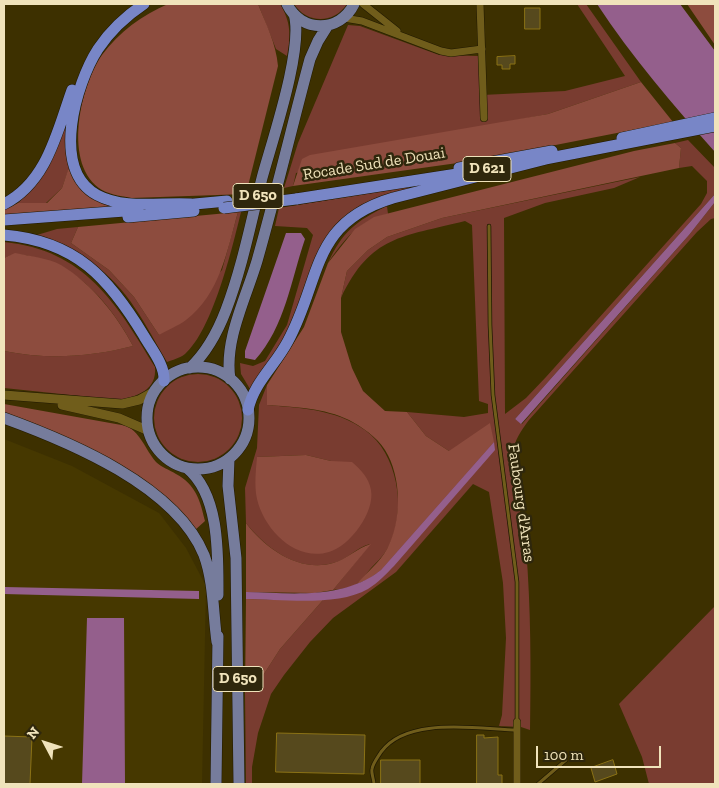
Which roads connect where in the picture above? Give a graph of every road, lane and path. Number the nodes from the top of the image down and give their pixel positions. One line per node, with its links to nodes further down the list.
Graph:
1 (132, 4): 18 (highway)
2 (144, 4): 19 (highway)
3 (287, 4): 7 (main road)
4 (354, 4): 8 (main road)
5 (363, 4): 10 (street)
6 (480, 4): 11 (street)
7 (294, 14): 9 (main road); 25 (main road, D 650)
8 (344, 18): 9 (main road); 10 (street)
9 (328, 25): 26 (main road, D 650)
10 (401, 35): 11 (street)
11 (482, 49): 12 (street)
12 (484, 118)
13 (715, 118): 15 (highway, Rocade Sud de Douai / D 621)
14 (715, 126): 15 (highway, Rocade Sud de Douai / D 621)
15 (674, 131): 16 (highway, Rocade Sud de Douai / D 621); 17 (highway, Rocade Sud de Douai / D 621)
16 (550, 158): 17 (highway, Rocade Sud de Douai / D 621); 31 (highway)
17 (297, 196): 20 (highway, Rocade Sud de Douai / D 621)
18 (4, 204)
19 (191, 204): 20 (highway, Rocade Sud de Douai / D 621); 21 (highway, Rocade Sud de Douai / D 621)
20 (226, 204): 23 (highway, Rocade Sud de Douai / D 621)
21 (4, 220)
22 (489, 226): 37 (lane, Faubourg d'Arras)
23 (4, 227)
24 (4, 235): 27 (highway)
25 (190, 368): 26 (main road); 27 (main road)
26 (230, 379): 31 (main road)
27 (164, 381): 28 (main road)
28 (155, 391): 30 (street); 33 (main road)
29 (4, 395): 30 (street)
30 (25, 397): 33 (street)
31 (248, 410): 34 (main road)
32 (4, 418): 36 (main road)
33 (149, 431): 35 (main road)
34 (229, 459): 35 (main road); 41 (main road, D 650)
35 (187, 468): 36 (main road, D 650)
36 (218, 642): 40 (main road, D 650)
37 (517, 722): 38 (street, Faubourg d'Arras)
38 (517, 730): 42 (lane); 43 (street, Faubourg d'Arras)
39 (566, 760): 44 (lane)
40 (216, 784)
41 (239, 784)
42 (374, 784)
43 (517, 784)
44 (538, 784)

